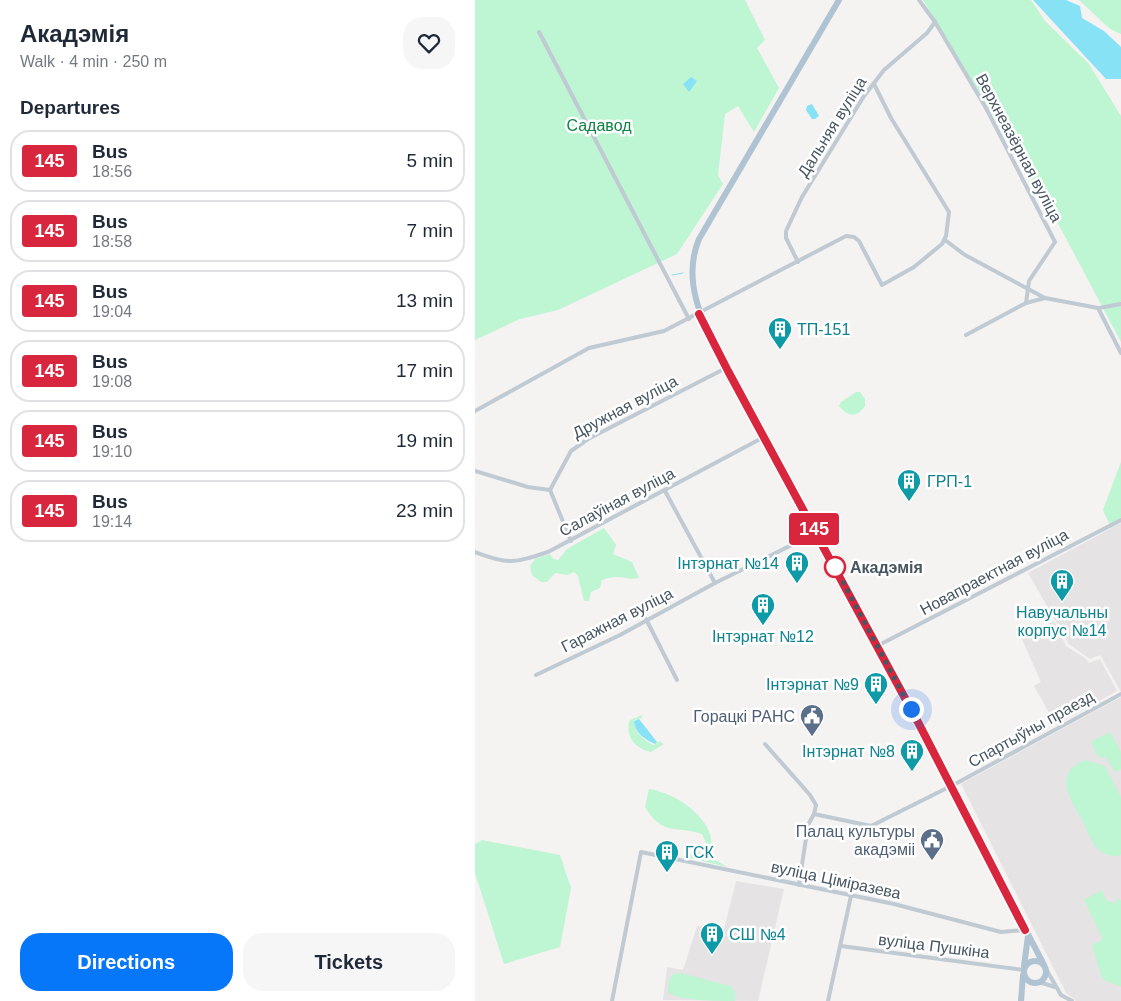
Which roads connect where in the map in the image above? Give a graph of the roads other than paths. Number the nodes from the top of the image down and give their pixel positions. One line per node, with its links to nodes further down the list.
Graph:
1 (839, 0): 13 (main road)
2 (919, 0): 3 (street, Верхнеазёрная вуліца)
3 (935, 22): 5 (street, Дальняя вуліца); 8 (street, Верхнеазёрная вуліца)
4 (539, 32): 14 (street)
5 (873, 84): 6 (street); 7 (street, Дальняя вуліца)
6 (945, 240): 7 (street); 8 (street)
7 (798, 262): 13 (street)
8 (1026, 289): 9 (street); 10 (street, Верхнеазёрная вуліца)
9 (1045, 298): 10 (street); 12 (street)
10 (1026, 303): 15 (street)
11 (1121, 304): 12 (street)
12 (1098, 308): 16 (street)
13 (699, 314): 14 (street); 17 (main road)
14 (689, 319): 18 (street)
15 (966, 335)
16 (1121, 353)
17 (726, 368): 19 (main road); 21 (street, Дружная вуліца)
18 (475, 411)
19 (764, 436): 22 (street, Салаўіная вуліца); 24 (main road)
20 (475, 471): 21 (street)
21 (550, 490): 25 (street)
22 (665, 491): 25 (street, Салаўіная вуліца); 27 (street)
23 (1121, 520): 29 (street, Новапраектная вуліца)
24 (816, 533): 27 (street, Гаражная вуліца); 29 (main road)
25 (571, 542): 26 (street, Салаўіная вуліца)
26 (475, 552)
27 (715, 583): 28 (street, Гаражная вуліца)
28 (646, 619): 30 (street, Гаражная вуліца); 31 (street)
29 (877, 646): 34 (main road)
30 (536, 674)
31 (677, 680)
32 (1121, 694): 34 (street, Спартыўны праезд)
33 (765, 744): 35 (street)
34 (952, 786): 35 (street, Спартыўны праезд); 38 (main road)
35 (814, 814): 36 (street)
36 (799, 885): 37 (street, вуліца Ціміразева); 46 (street, вуліца Ціміразева)
37 (851, 896): 38 (street, вуліца Ціміразева); 39 (street)
38 (1027, 932): 40 (main road); 41 (main road)
39 (841, 946): 41 (street, вуліца Пушкіна); 47 (street)
40 (1045, 967): 41 (main road); 42 (main road); 43 (street)
41 (1024, 970): 42 (main road); 44 (main road)
42 (1036, 983): 43 (street); 44 (main road)
43 (1057, 988): 45 (street)
44 (1021, 998)
45 (1063, 999): 48 (street)
46 (613, 1001)
47 (828, 1001)
48 (1071, 1001)

